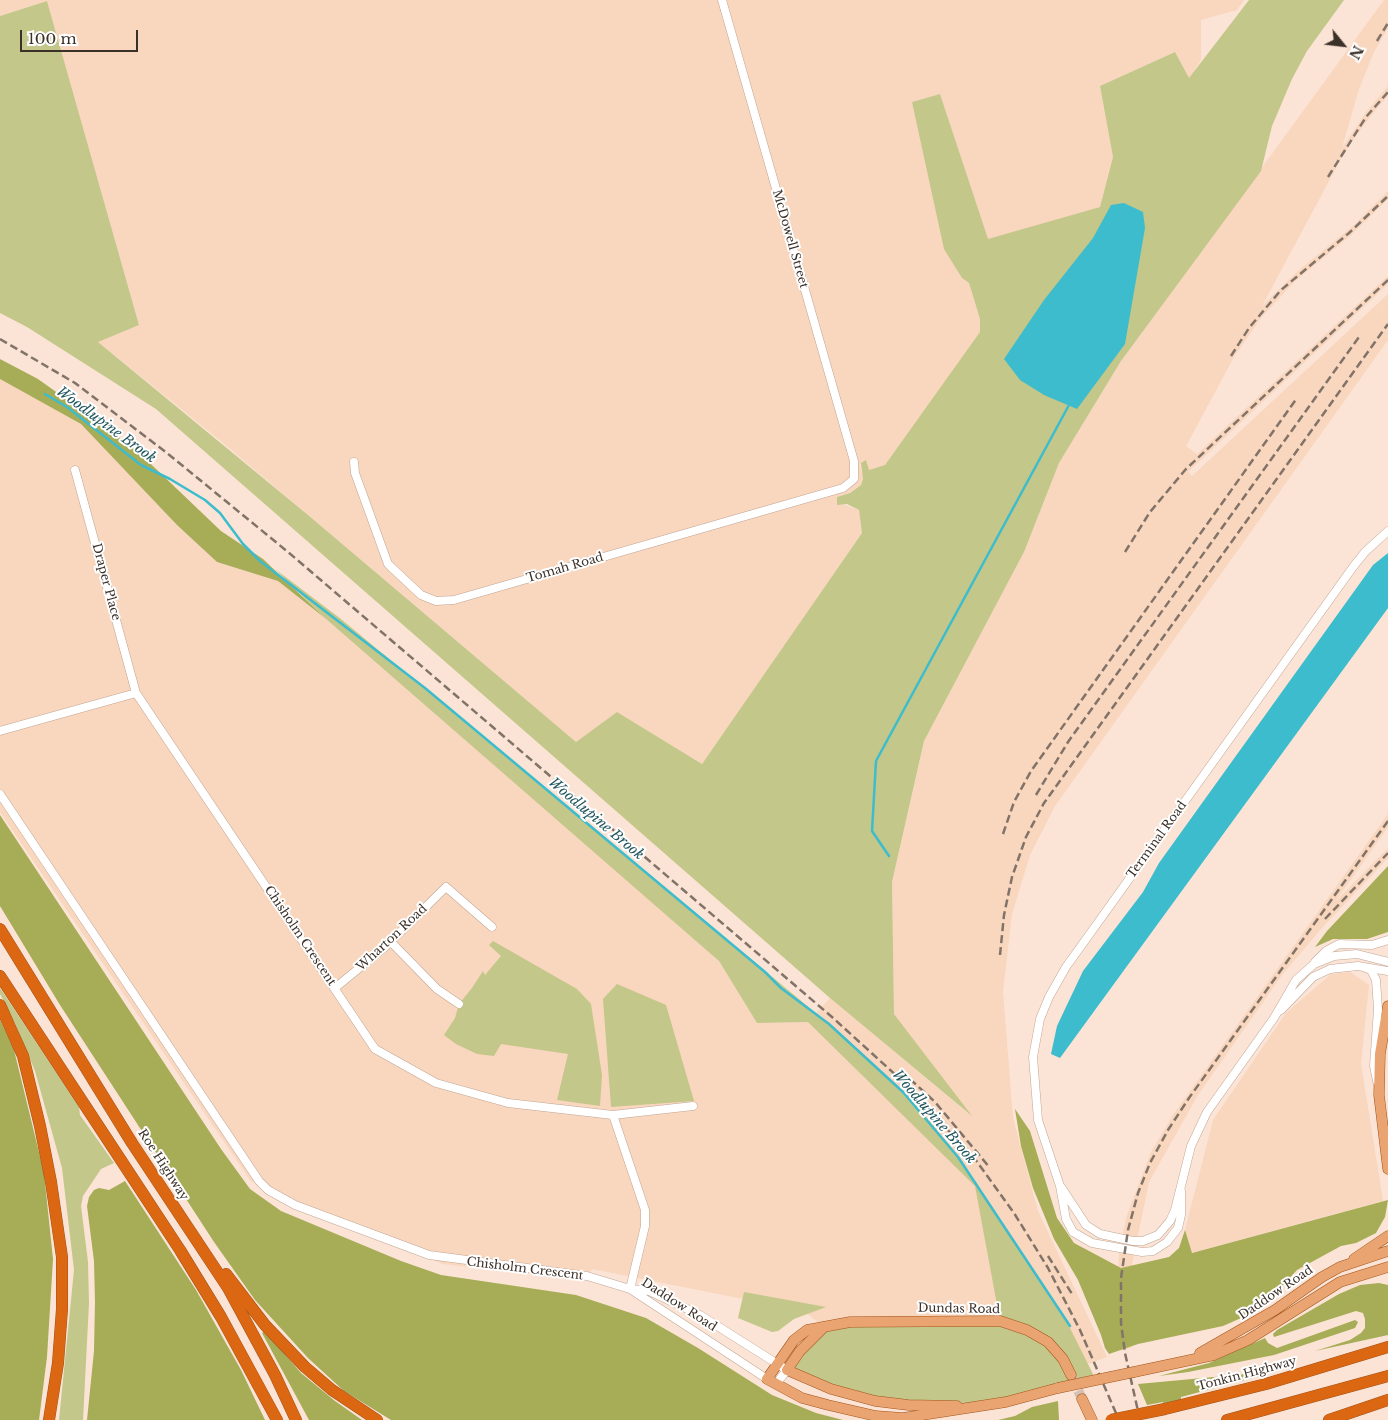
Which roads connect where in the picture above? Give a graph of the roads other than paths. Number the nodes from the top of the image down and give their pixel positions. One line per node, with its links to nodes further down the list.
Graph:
1 (722, 0): 4 (street, McDowell Street)
2 (354, 462): 4 (street, Tomah Road)
3 (75, 470): 6 (street, Draper Place)
4 (854, 479)
5 (1388, 531): 27 (street, Terminal Road)
6 (136, 693): 7 (street); 18 (street, Chisholm Crescent)
7 (0, 732)
8 (0, 794): 36 (street, Chisholm Crescent)
9 (492, 927): 12 (street, Wharton Road)
10 (0, 929): 29 (highway, Roe Highway)
11 (1388, 940): 16 (street)
12 (391, 942): 18 (street, Wharton Road); 20 (street)
13 (1388, 962): 16 (street, Terminal Road)
14 (1364, 966): 15 (street, Terminal Road); 22 (street, Terminal Road); 23 (street)
15 (1388, 971)
16 (1302, 973): 22 (street, Terminal Road)
17 (0, 976): 50 (highway)
18 (336, 988): 25 (street, Chisholm Crescent)
19 (0, 1004): 49 (highway)
20 (459, 1004)
21 (1388, 1006): 23 (main road)
22 (1274, 1018): 28 (street, Terminal Road)
23 (1379, 1095): 26 (main road)
24 (693, 1106): 25 (street, Chisholm Crescent)
25 (613, 1115): 36 (street)
26 (1388, 1169)
27 (1060, 1186): 28 (street, Terminal Road); 28 (street, Terminal Road)
28 (1181, 1191)
29 (168, 1198): 51 (highway, Roe Highway); 52 (highway)
30 (1388, 1236): 33 (main road)
31 (1388, 1251): 33 (main road, Daddow Road)
32 (1388, 1267): 34 (main road, Daddow Road)
33 (1340, 1268): 39 (main road, Daddow Road)
34 (1376, 1270): 35 (main road); 39 (main road, Daddow Road)
35 (1388, 1273)
36 (630, 1289): 40 (street, Daddow Road); 44 (street, Daddow Road)
37 (824, 1327): 40 (main road, Dundas Road); 41 (main road); 42 (main road, Dundas Road)
38 (1388, 1348): 54 (highway, Tonkin Highway, bridge)
39 (1181, 1362): 47 (main road, Daddow Road, bridge)
40 (777, 1364): 41 (street, Daddow Road); 44 (main road, Dundas Road)
41 (787, 1370): 44 (street); 47 (main road, Daddow Road)
42 (1071, 1375)
43 (1388, 1376): 55 (highway)
44 (772, 1382): 47 (main road, Daddow Road)
45 (1082, 1399): 53 (main road)
46 (1388, 1400): 56 (highway)
47 (973, 1408)
48 (1388, 1408): 57 (highway)
49 (49, 1420)
50 (277, 1420)
51 (296, 1420)
52 (377, 1420)
53 (1092, 1420)
54 (1111, 1420)
55 (1227, 1420)
56 (1329, 1420)
57 (1345, 1420)

